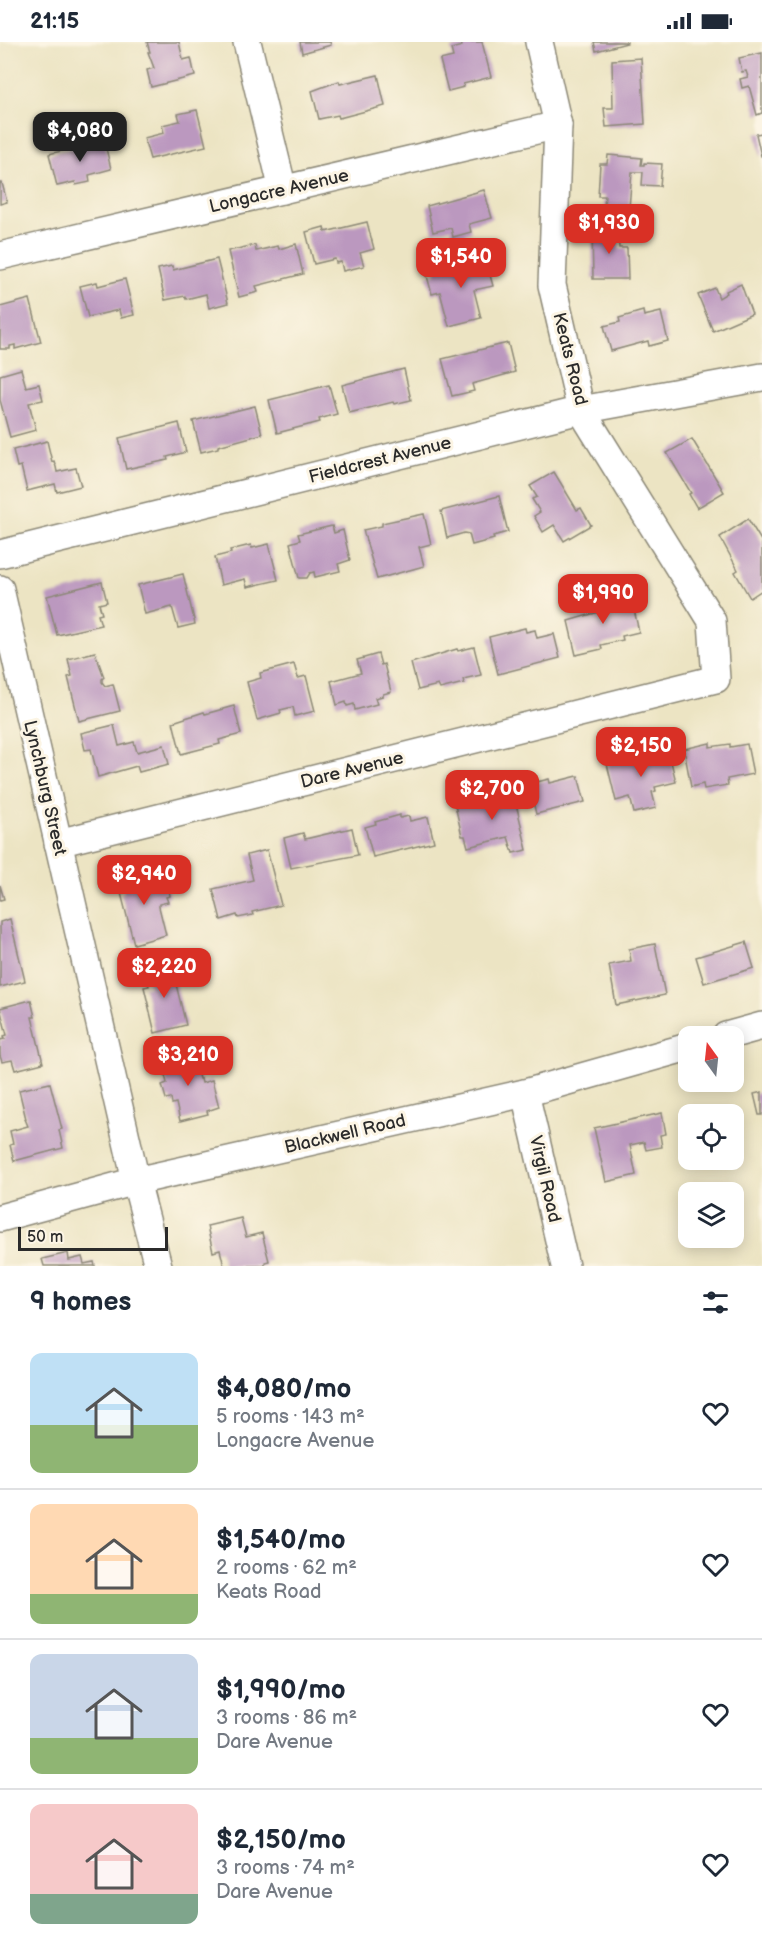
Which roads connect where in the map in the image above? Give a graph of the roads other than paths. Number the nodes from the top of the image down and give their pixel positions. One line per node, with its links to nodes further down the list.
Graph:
1 (247, 42): 4 (street)
2 (539, 42): 3 (street, Keats Road)
3 (558, 125): 4 (street, Longacre Avenue); 7 (street, Keats Road)
4 (283, 190): 5 (street, Longacre Avenue)
5 (0, 256)
6 (762, 377): 7 (street, Fieldcrest Avenue)
7 (581, 410): 8 (street, Fieldcrest Avenue); 10 (street, Keats Road)
8 (0, 554)
9 (0, 589): 11 (street, Lynchburg Street)
10 (716, 679): 11 (street, Dare Avenue)
11 (58, 843): 16 (street, Lynchburg Street)
12 (762, 1026): 13 (street)
13 (744, 1031)
14 (678, 1050): 15 (street, Blackwell Road)
15 (525, 1093): 16 (street, Blackwell Road); 19 (street, Virgil Road)
16 (136, 1181): 17 (street, Blackwell Road); 18 (street, Lynchburg Street)
17 (0, 1218)
18 (158, 1266)
19 (565, 1266)

